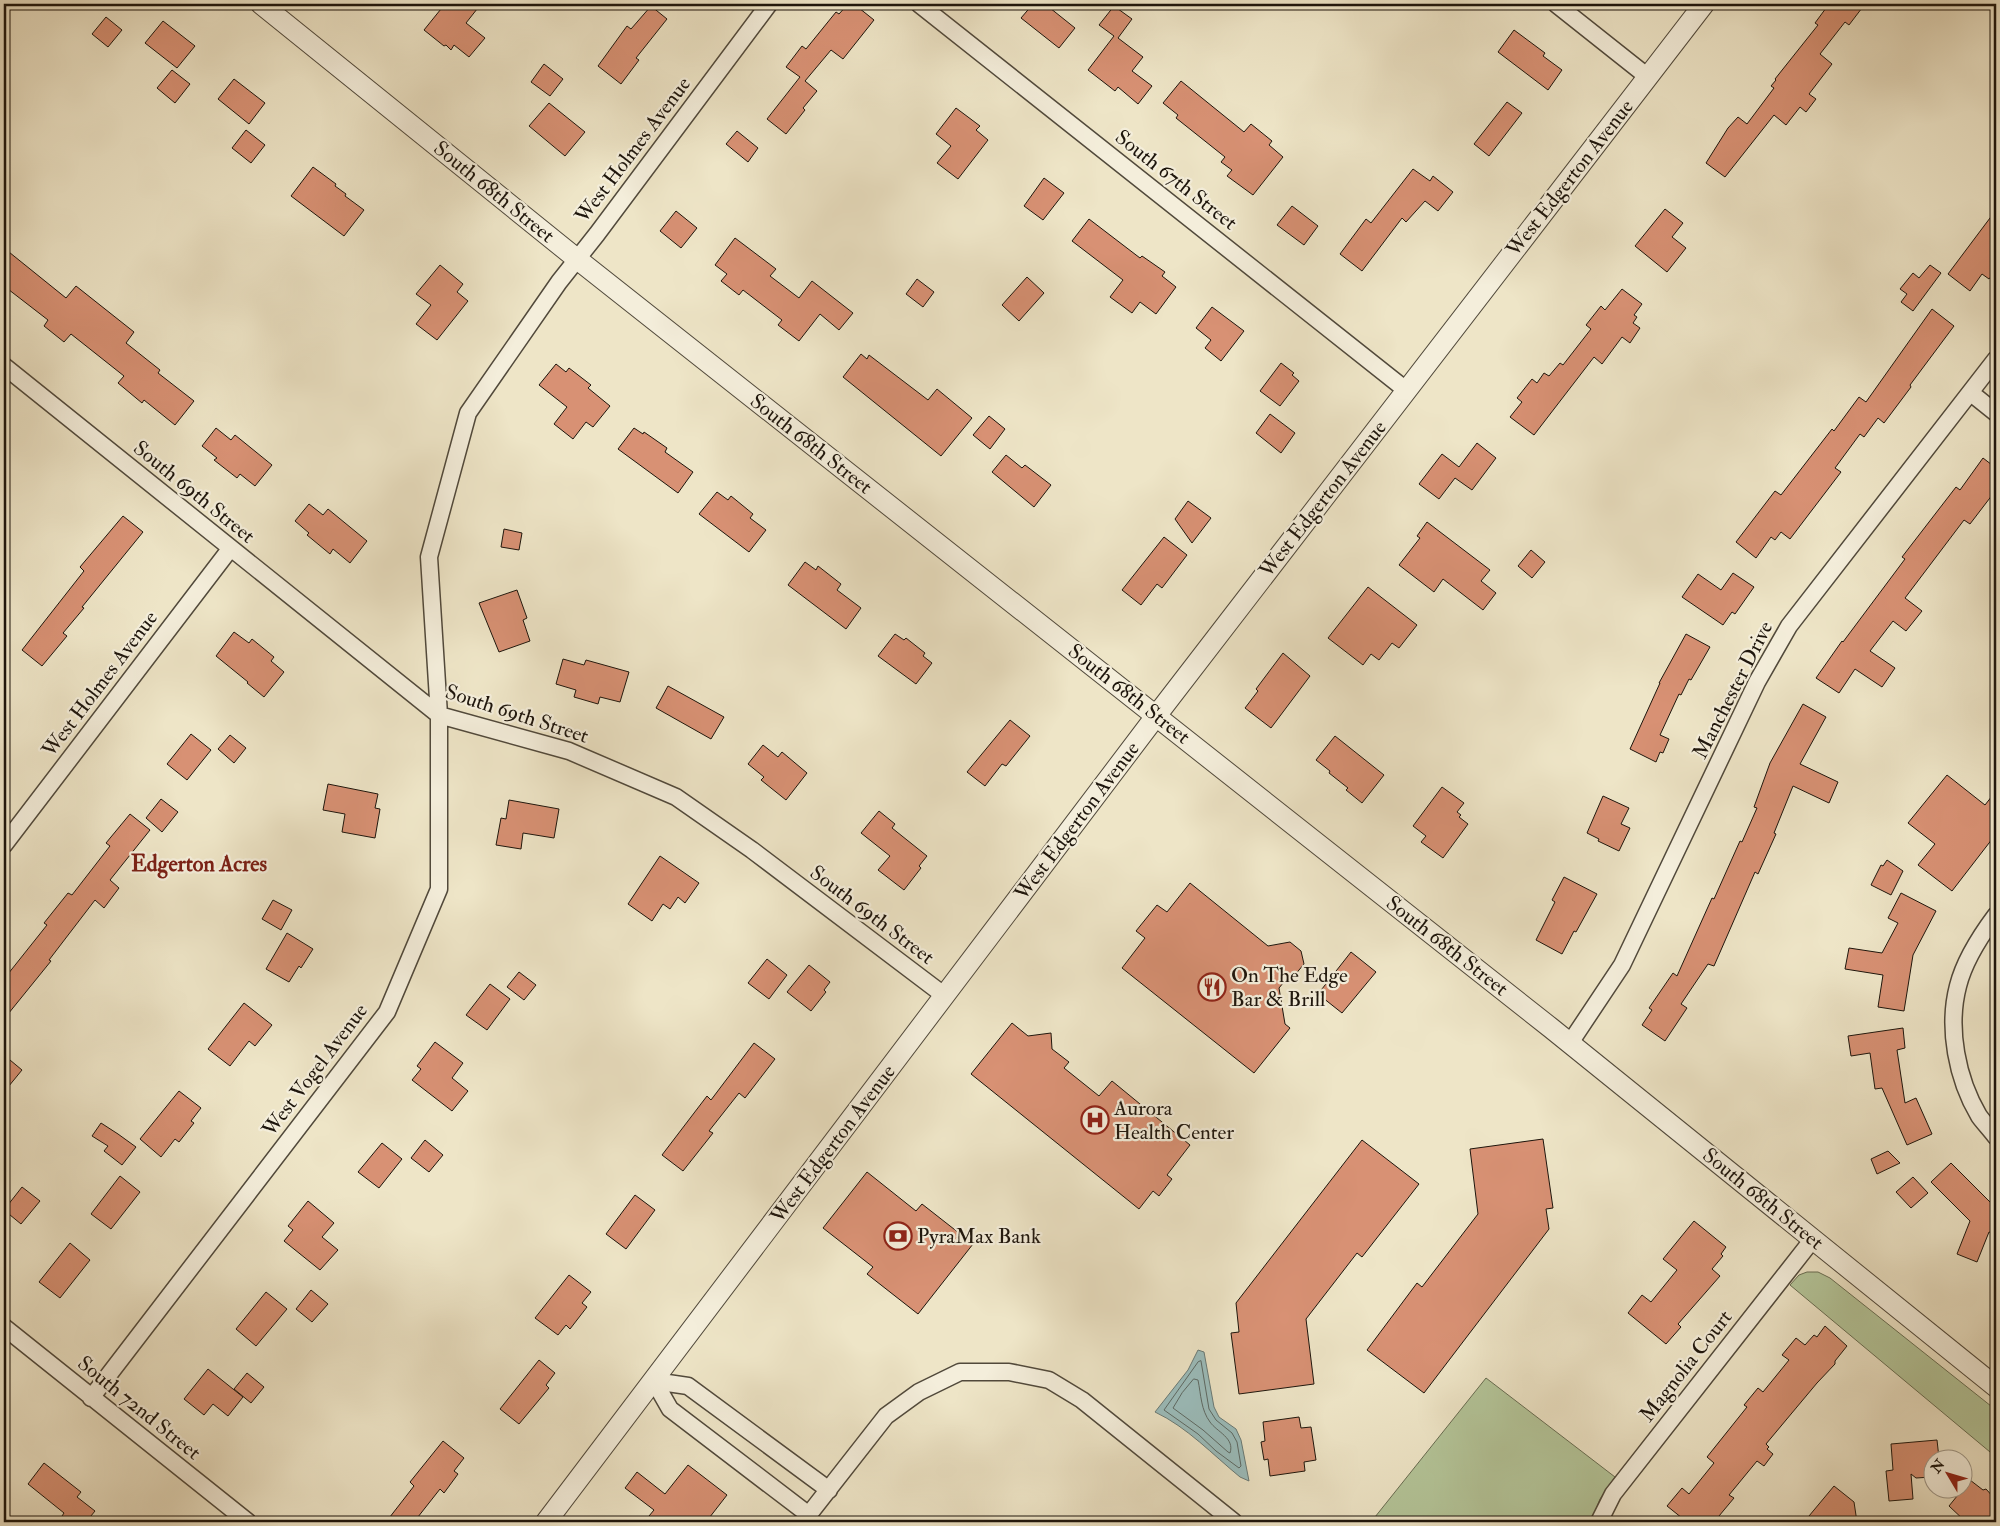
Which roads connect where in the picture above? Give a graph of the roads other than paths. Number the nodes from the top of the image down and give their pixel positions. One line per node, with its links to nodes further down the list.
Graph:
1 (261, 4): 7 (street, South 68th Street)
2 (768, 4): 7 (street, West Holmes Avenue)
3 (919, 4): 10 (street, South 67th Street)
4 (1556, 4): 6 (street)
5 (1704, 4): 6 (street, West Edgerton Avenue)
6 (1648, 77): 10 (street, West Edgerton Avenue)
7 (577, 259): 14 (street, West Holmes Avenue); 15 (street, South 68th Street)
8 (1996, 360): 11 (street, Manchester Drive)
9 (4, 366): 13 (street, South 69th Street)
10 (1406, 390): 15 (street, West Edgerton Avenue)
11 (1971, 393): 12 (street); 19 (street, Manchester Drive)
12 (1996, 413)
13 (230, 549): 14 (street, South 69th Street); 16 (street, West Holmes Avenue)
14 (439, 715): 18 (street, South 69th Street); 25 (street, West Vogel Avenue)
15 (1156, 716): 18 (street, West Edgerton Avenue); 19 (street, South 68th Street)
16 (4, 845)
17 (1996, 915): 20 (street)
18 (945, 996): 23 (street, West Edgerton Avenue)
19 (1570, 1043): 21 (street, South 68th Street)
20 (1996, 1137)
21 (1812, 1239): 24 (street, South 68th Street); 31 (street, Magnolia Court)
22 (4, 1327): 25 (street, South 72nd Street)
23 (654, 1380): 26 (street); 27 (street); 29 (street, West Edgerton Avenue)
24 (1996, 1387)
25 (91, 1398): 28 (street, South 72nd Street)
26 (829, 1490): 27 (street); 30 (street)
27 (806, 1519)
28 (248, 1522)
29 (546, 1522)
30 (1234, 1522)
31 (1599, 1522)

